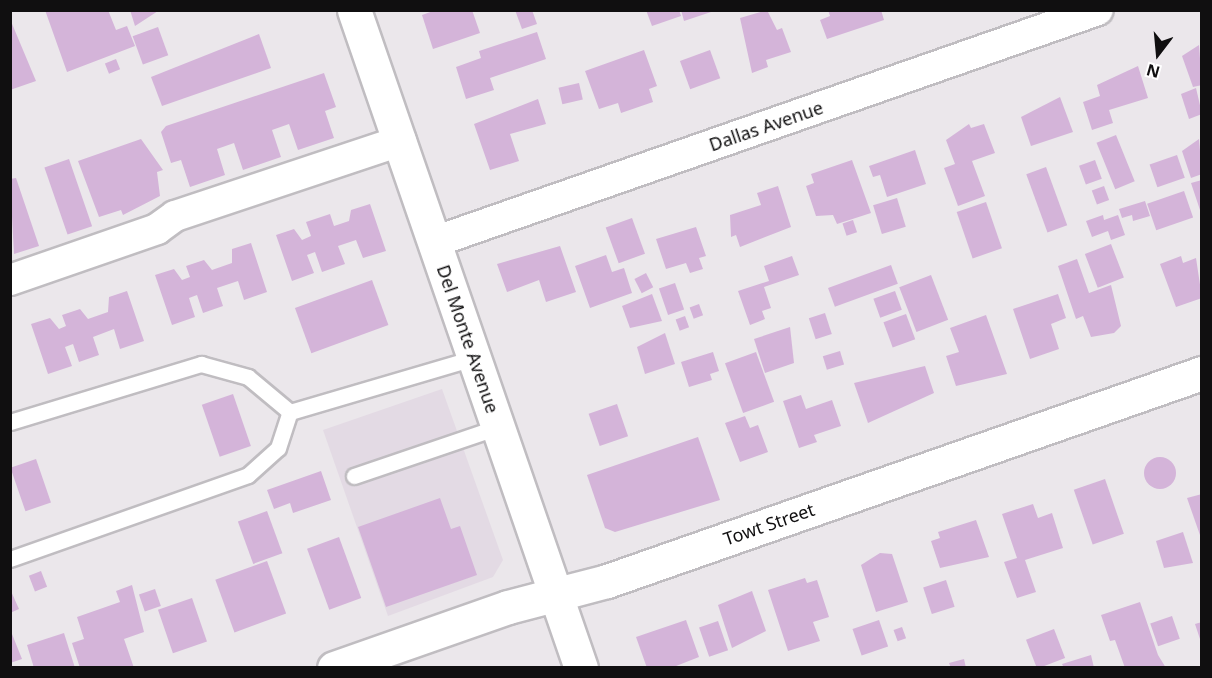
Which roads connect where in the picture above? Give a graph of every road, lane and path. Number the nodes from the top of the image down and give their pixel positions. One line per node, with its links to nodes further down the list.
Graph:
1 (354, 10): 3 (street, Del Monte Avenue)
2 (1098, 10): 4 (street, Dallas Avenue)
3 (400, 141): 4 (street, Del Monte Avenue); 5 (street)
4 (434, 242): 6 (street, Del Monte Avenue)
5 (10, 280)
6 (473, 358): 8 (lane); 10 (street, Del Monte Avenue)
7 (1202, 373): 13 (street, Towt Street)
8 (290, 412): 9 (lane); 12 (lane)
9 (10, 422)
10 (498, 427): 11 (lane); 13 (street, Del Monte Avenue)
11 (354, 476)
12 (10, 559)
13 (556, 596): 14 (street, Towt Street); 15 (street, Del Monte Avenue)
14 (334, 668)
15 (581, 668)

